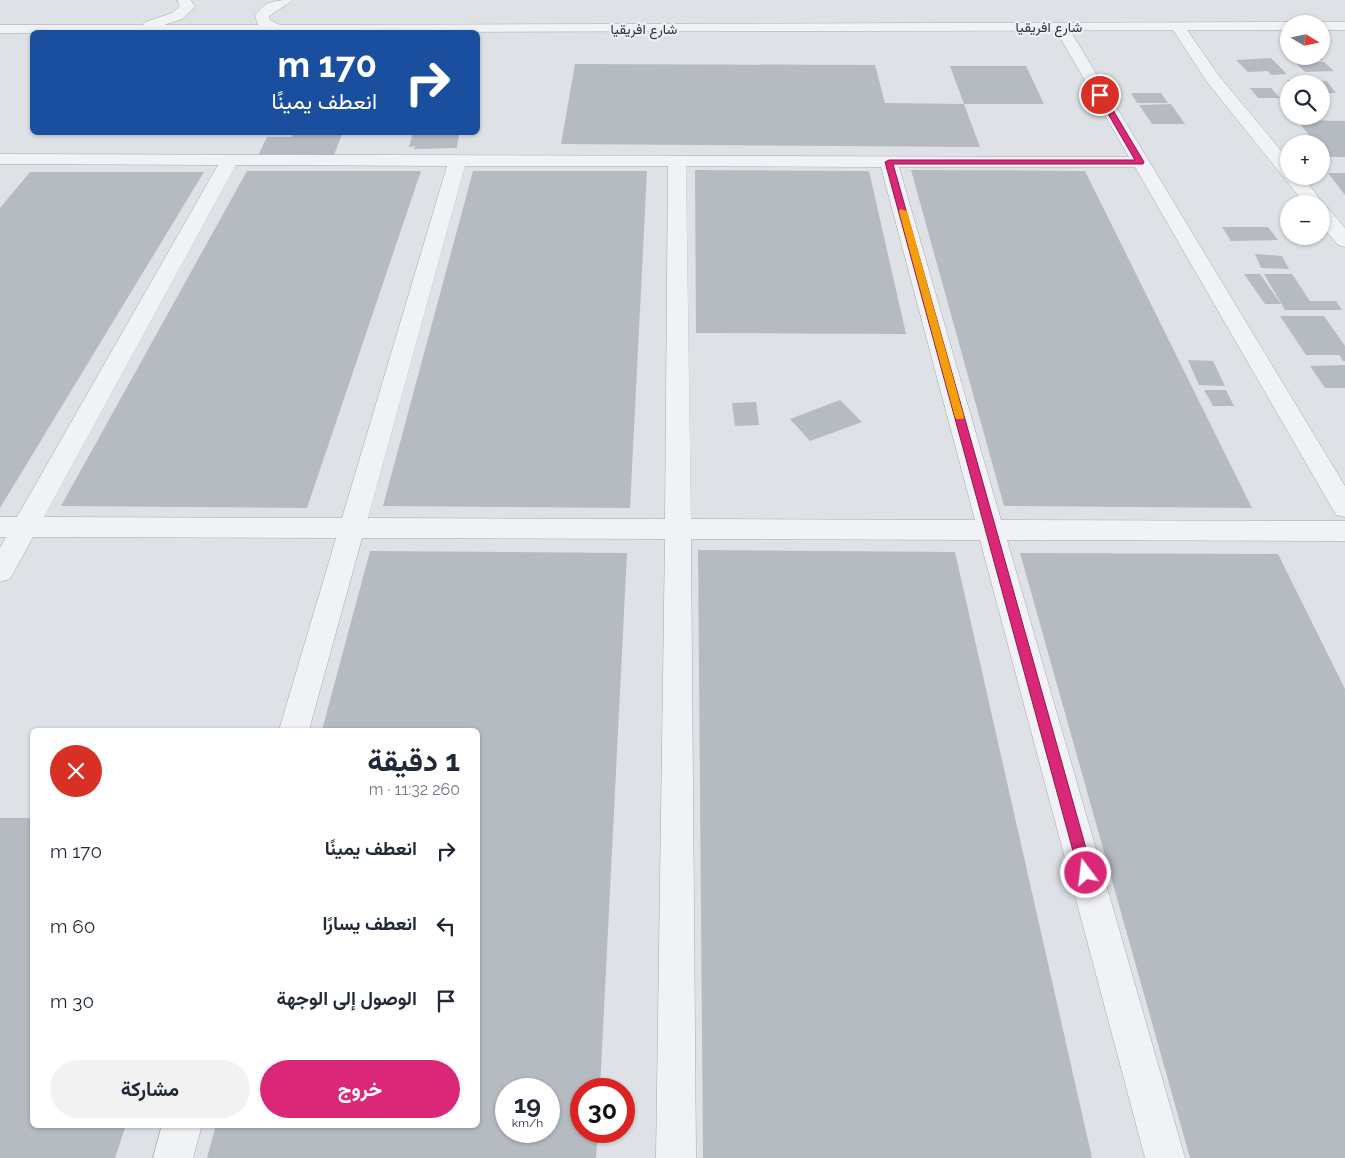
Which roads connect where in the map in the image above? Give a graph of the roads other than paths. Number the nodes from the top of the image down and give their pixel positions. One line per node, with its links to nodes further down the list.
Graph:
1 (184, 0): 9 (street)
2 (285, 0): 10 (street)
3 (1280, 26): 7 (street, شارع افريقيا)
4 (1330, 26): 5 (street)
5 (1345, 26)
6 (1060, 27): 7 (street, شارع افريقيا); 10 (street, شارع افريقيا); 17 (street)
7 (1178, 27): 15 (street)
8 (0, 29): 9 (street, شارع افريقيا)
9 (134, 30): 10 (street, شارع افريقيا)
10 (277, 30)
11 (0, 159): 12 (street)
12 (230, 160): 13 (street); 23 (street)
13 (457, 160): 14 (street); 24 (street)
14 (677, 161): 16 (street); 25 (street)
15 (1280, 161)
16 (889, 162): 17 (street); 26 (street)
17 (1140, 162): 22 (street)
18 (1299, 185): 19 (street)
19 (1308, 195)
20 (1330, 223): 21 (street)
21 (1345, 241)
22 (1345, 508)
23 (13, 527): 24 (street); 28 (street)
24 (351, 528): 25 (street); 29 (street)
25 (678, 529): 26 (street); 32 (street)
26 (991, 530): 27 (street); 33 (street)
27 (1345, 531)
28 (0, 572)
29 (295, 728)
30 (181, 1128): 31 (street)
31 (173, 1158)
32 (676, 1158)
33 (1165, 1158)

